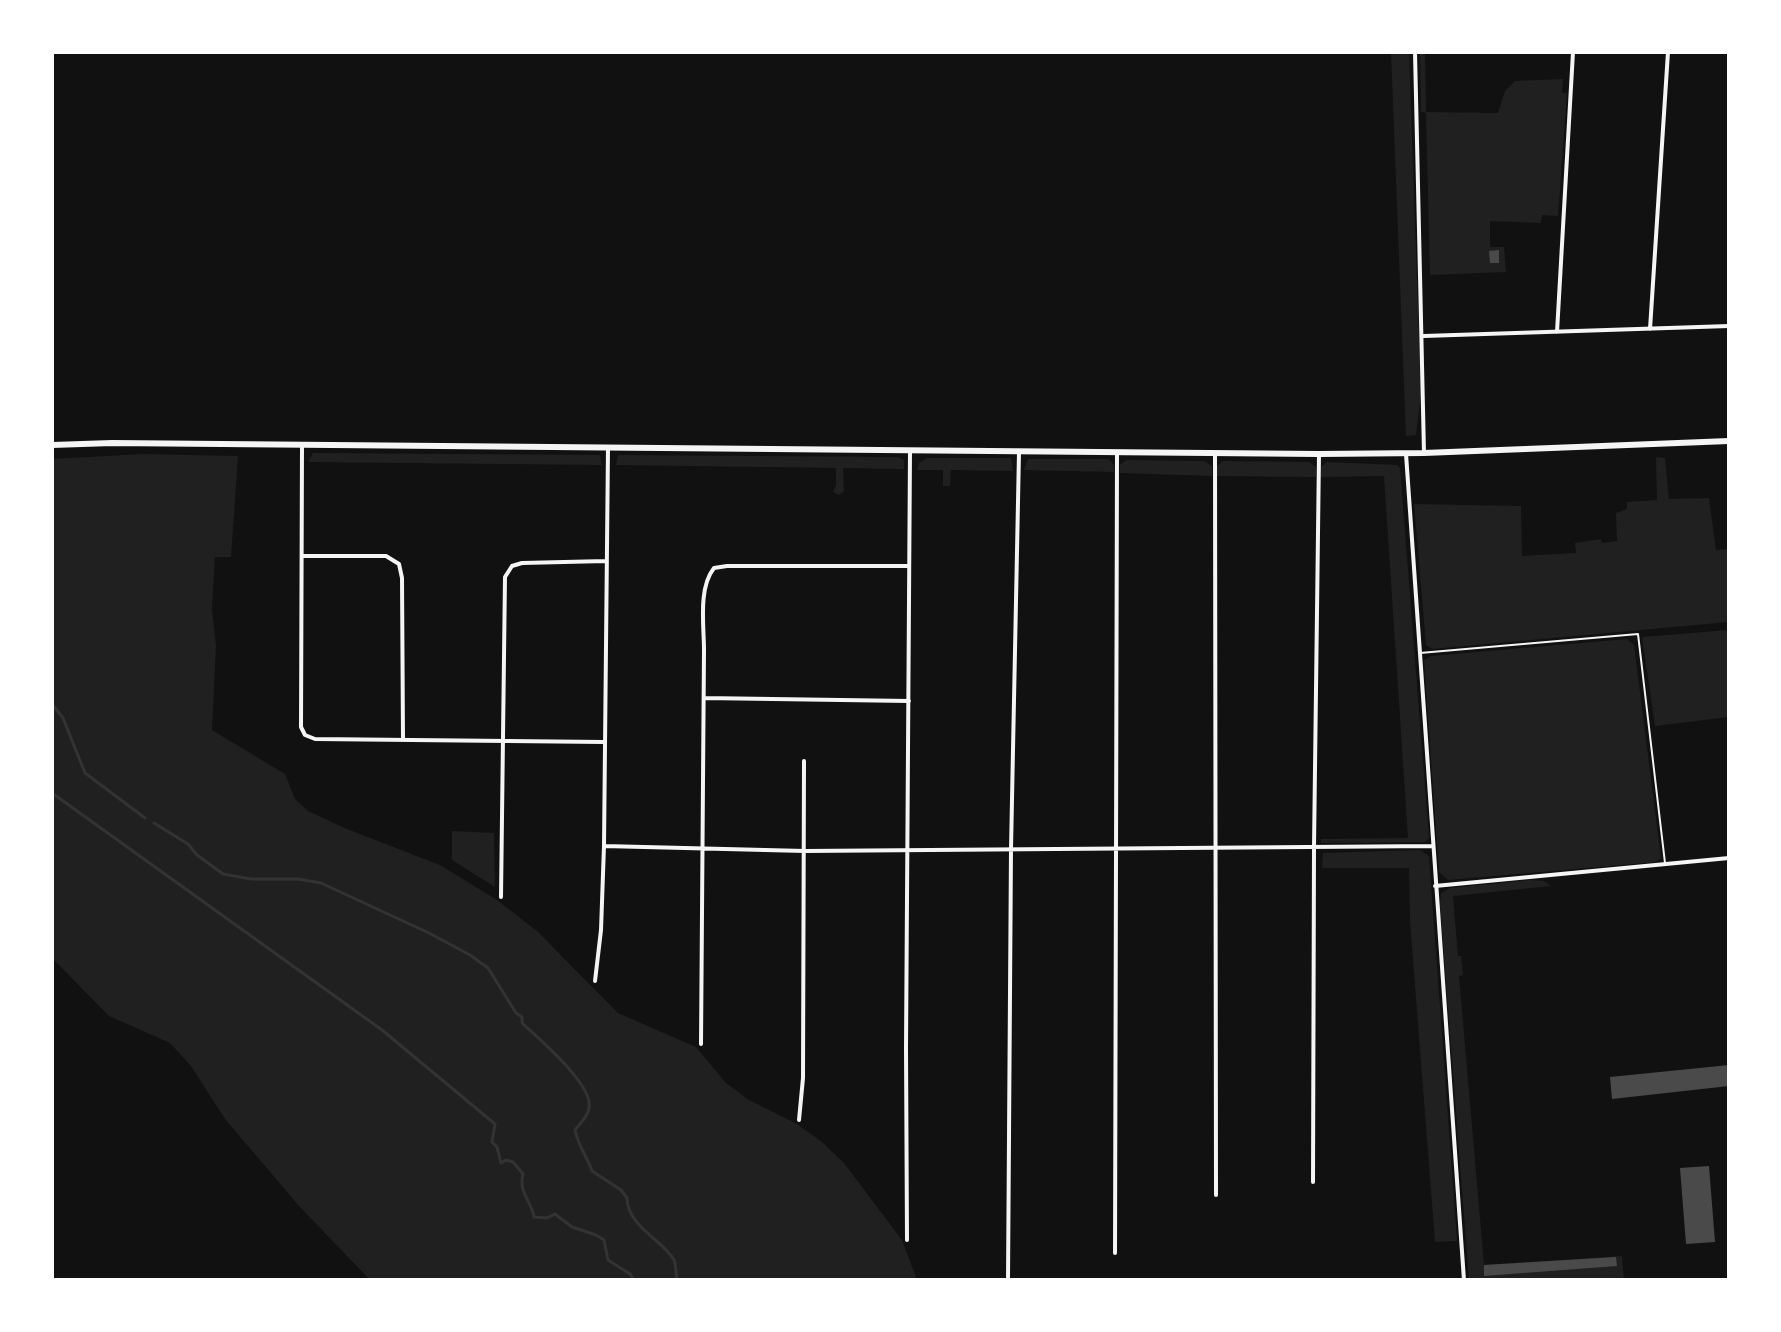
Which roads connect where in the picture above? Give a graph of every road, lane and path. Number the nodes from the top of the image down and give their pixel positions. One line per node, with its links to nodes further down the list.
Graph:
1 (1415, 52): 7 (street)
2 (1573, 52): 6 (street)
3 (1668, 52): 5 (street)
4 (1729, 326): 5 (street)
5 (1650, 329): 6 (street)
6 (1557, 332): 7 (street)
7 (1423, 336): 15 (street)
8 (1729, 441): 15 (main road)
9 (52, 445): 10 (main road)
10 (302, 445): 11 (main road); 19 (street)
11 (608, 447): 12 (main road); 20 (street)
12 (910, 450): 13 (main road); 21 (street)
13 (1019, 452): 14 (main road); 35 (street)
14 (1117, 453): 16 (main road); 33 (street)
15 (1424, 453): 18 (main road)
16 (1215, 454): 17 (main road); 31 (street)
17 (1319, 454): 18 (main road); 32 (street)
18 (1406, 454): 22 (street)
19 (302, 556): 25 (street); 25 (street)
20 (606, 561): 26 (street); 27 (street)
21 (910, 566): 23 (street); 24 (street)
22 (1419, 653): 30 (street); 39 (lane)
23 (704, 698): 24 (street); 34 (street)
24 (909, 701): 36 (street)
25 (403, 739): 26 (street)
26 (501, 741): 27 (street); 41 (street)
27 (604, 742): 29 (street)
28 (804, 761): 37 (street)
29 (604, 846): 34 (street); 42 (street)
30 (1433, 846): 32 (street); 40 (street)
31 (1214, 847): 32 (street); 33 (street); 46 (street)
32 (1314, 847): 45 (street)
33 (1115, 848): 35 (street); 48 (street)
34 (702, 849): 37 (street); 43 (street)
35 (1011, 849): 36 (street); 49 (street)
36 (909, 850): 37 (street); 47 (street)
37 (805, 851): 44 (street)
38 (1729, 858): 39 (street)
39 (1666, 865): 40 (street)
40 (1435, 886): 50 (street)
41 (501, 897)
42 (595, 981)
43 (701, 1044)
44 (799, 1120)
45 (1313, 1182)
46 (1216, 1195)
47 (907, 1240)
48 (1115, 1253)
49 (1008, 1280)
50 (1464, 1280)

